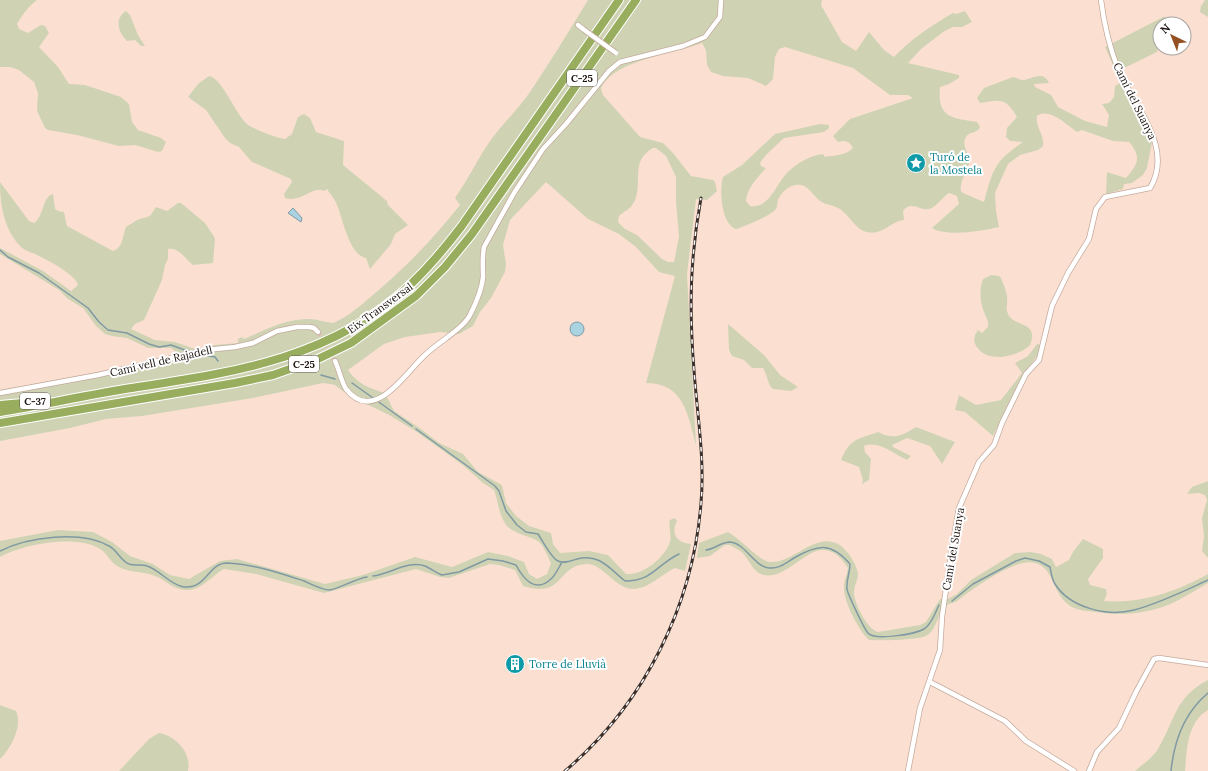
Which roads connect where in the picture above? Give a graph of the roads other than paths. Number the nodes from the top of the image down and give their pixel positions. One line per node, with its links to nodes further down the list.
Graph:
1 (619, 0): 10 (highway, Eix Transversal / C-25)
2 (636, 0): 13 (highway, Eix Transversal / C-25)
3 (721, 0): 6 (street)
4 (1101, 0): 15 (street, Camí del Suanya)
5 (578, 25): 6 (street, bridge)
6 (622, 61): 8 (street)
7 (318, 332): 9 (street, Camí vell de Rajadell)
8 (335, 361)
9 (0, 393)
10 (70, 398): 11 (highway, C-37); 12 (highway, Eix Transversal / C-25)
11 (0, 405)
12 (0, 412)
13 (0, 424)
14 (1208, 665): 18 (street)
15 (930, 682): 16 (street, Camí del Suanya); 17 (street)
16 (908, 771)
17 (1074, 771)
18 (1089, 771)

